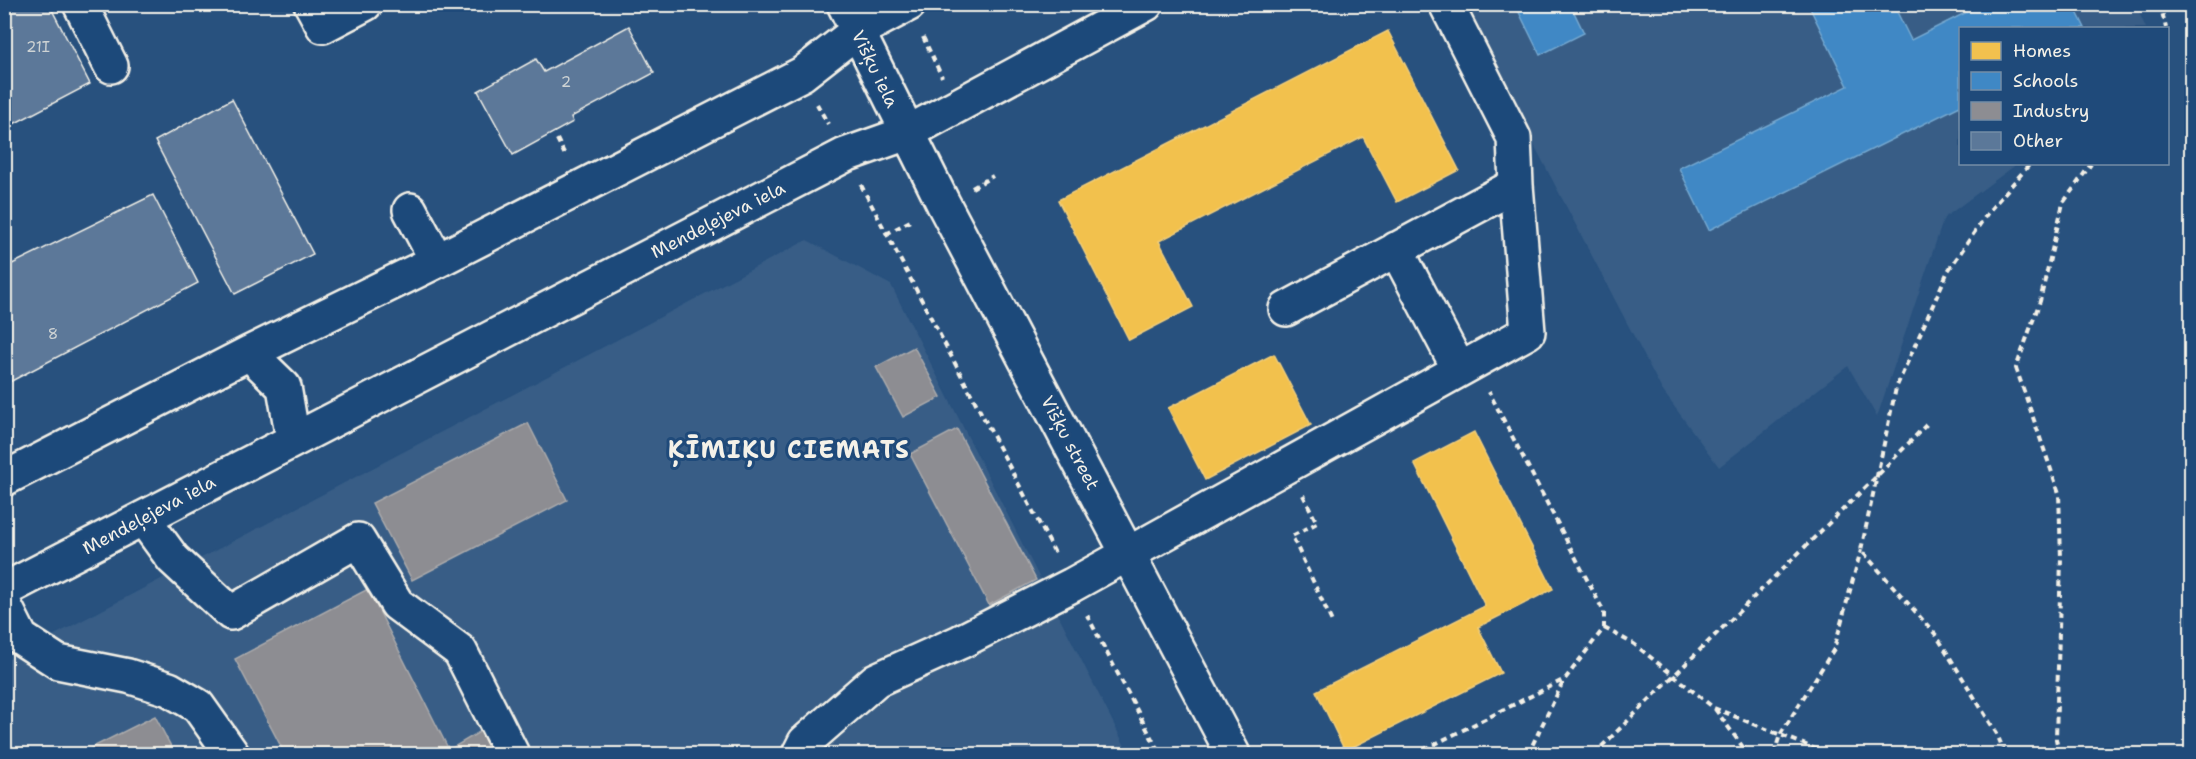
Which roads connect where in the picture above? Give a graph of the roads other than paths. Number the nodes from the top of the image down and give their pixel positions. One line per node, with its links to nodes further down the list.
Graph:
1 (80, 4): 8 (street)
2 (311, 4): 3 (street)
3 (365, 4)
4 (909, 4): 7 (street)
5 (1146, 4): 9 (street, Mendeļejeva iela)
6 (1446, 4): 10 (street)
7 (850, 18): 9 (street, Višķu iela); 13 (street)
8 (111, 66)
9 (907, 132): 17 (street, Mendeļejeva iela); 20 (street, Višķu street)
10 (1516, 185): 12 (street); 16 (street)
11 (410, 210): 13 (street)
12 (1396, 249): 14 (street); 16 (street)
13 (437, 261): 15 (street)
14 (1286, 309)
15 (249, 353): 17 (street); 18 (street)
16 (1466, 365): 20 (street)
17 (293, 439): 19 (street, Mendeļejeva iela)
18 (4, 479)
19 (143, 518): 21 (street, Mendeļejeva iela); 24 (street)
20 (1128, 553): 25 (street); 26 (street, Višķu street)
21 (4, 590)
22 (4, 604): 23 (street)
23 (232, 754)
24 (512, 754)
25 (799, 754)
26 (1233, 754)

